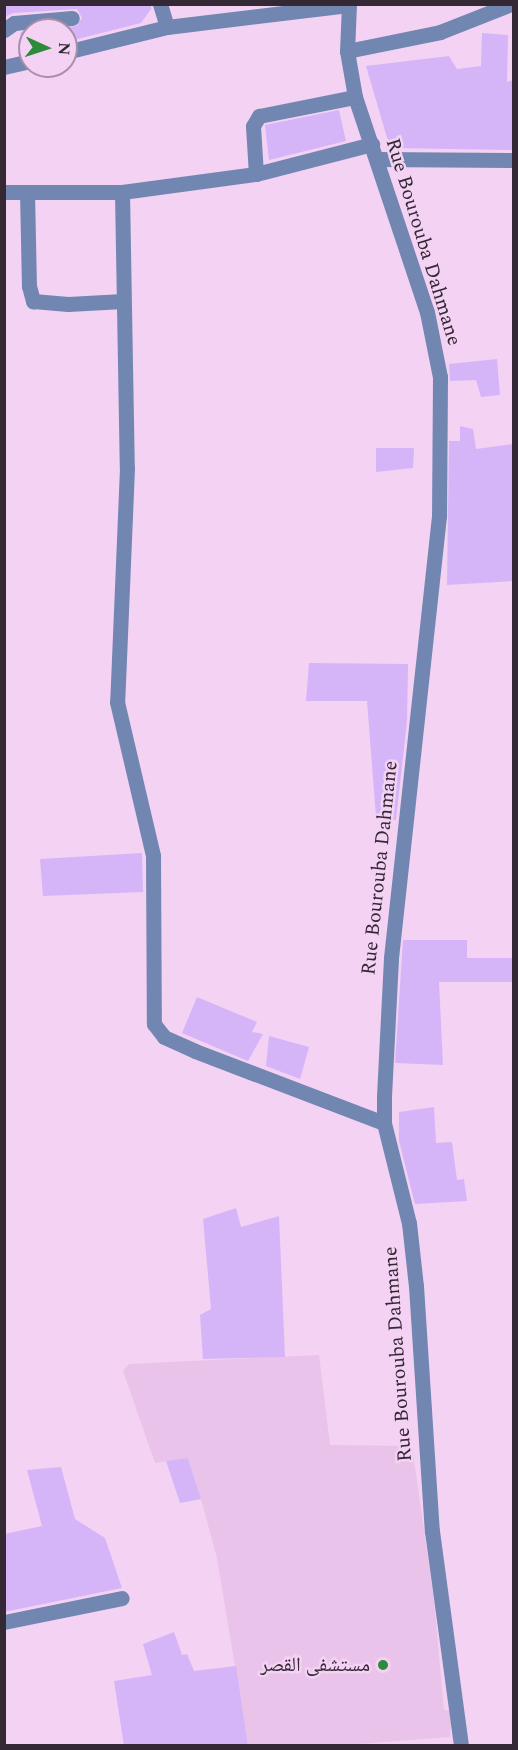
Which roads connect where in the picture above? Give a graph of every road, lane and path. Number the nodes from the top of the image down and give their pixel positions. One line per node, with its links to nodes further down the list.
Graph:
1 (160, 4): 5 (street)
2 (511, 4): 8 (street)
3 (349, 5): 5 (street); 8 (street, Rue Bourouba Dahmane)
4 (18, 23): 6 (street)
5 (167, 27): 7 (street)
6 (4, 30)
7 (78, 49)
8 (347, 51): 9 (street, Rue Bourouba Dahmane)
9 (355, 97): 10 (street, Rue Bourouba Dahmane); 12 (street)
10 (374, 152): 11 (street); 12 (street); 17 (street, Rue Bourouba Dahmane)
11 (513, 160)
12 (256, 174): 15 (street)
13 (4, 192): 14 (street)
14 (27, 192): 15 (street); 16 (street)
15 (122, 192): 16 (street)
16 (123, 301): 17 (street)
17 (384, 1123): 20 (street, Rue Bourouba Dahmane)
18 (122, 1598): 19 (street)
19 (4, 1622)
20 (461, 1746)

